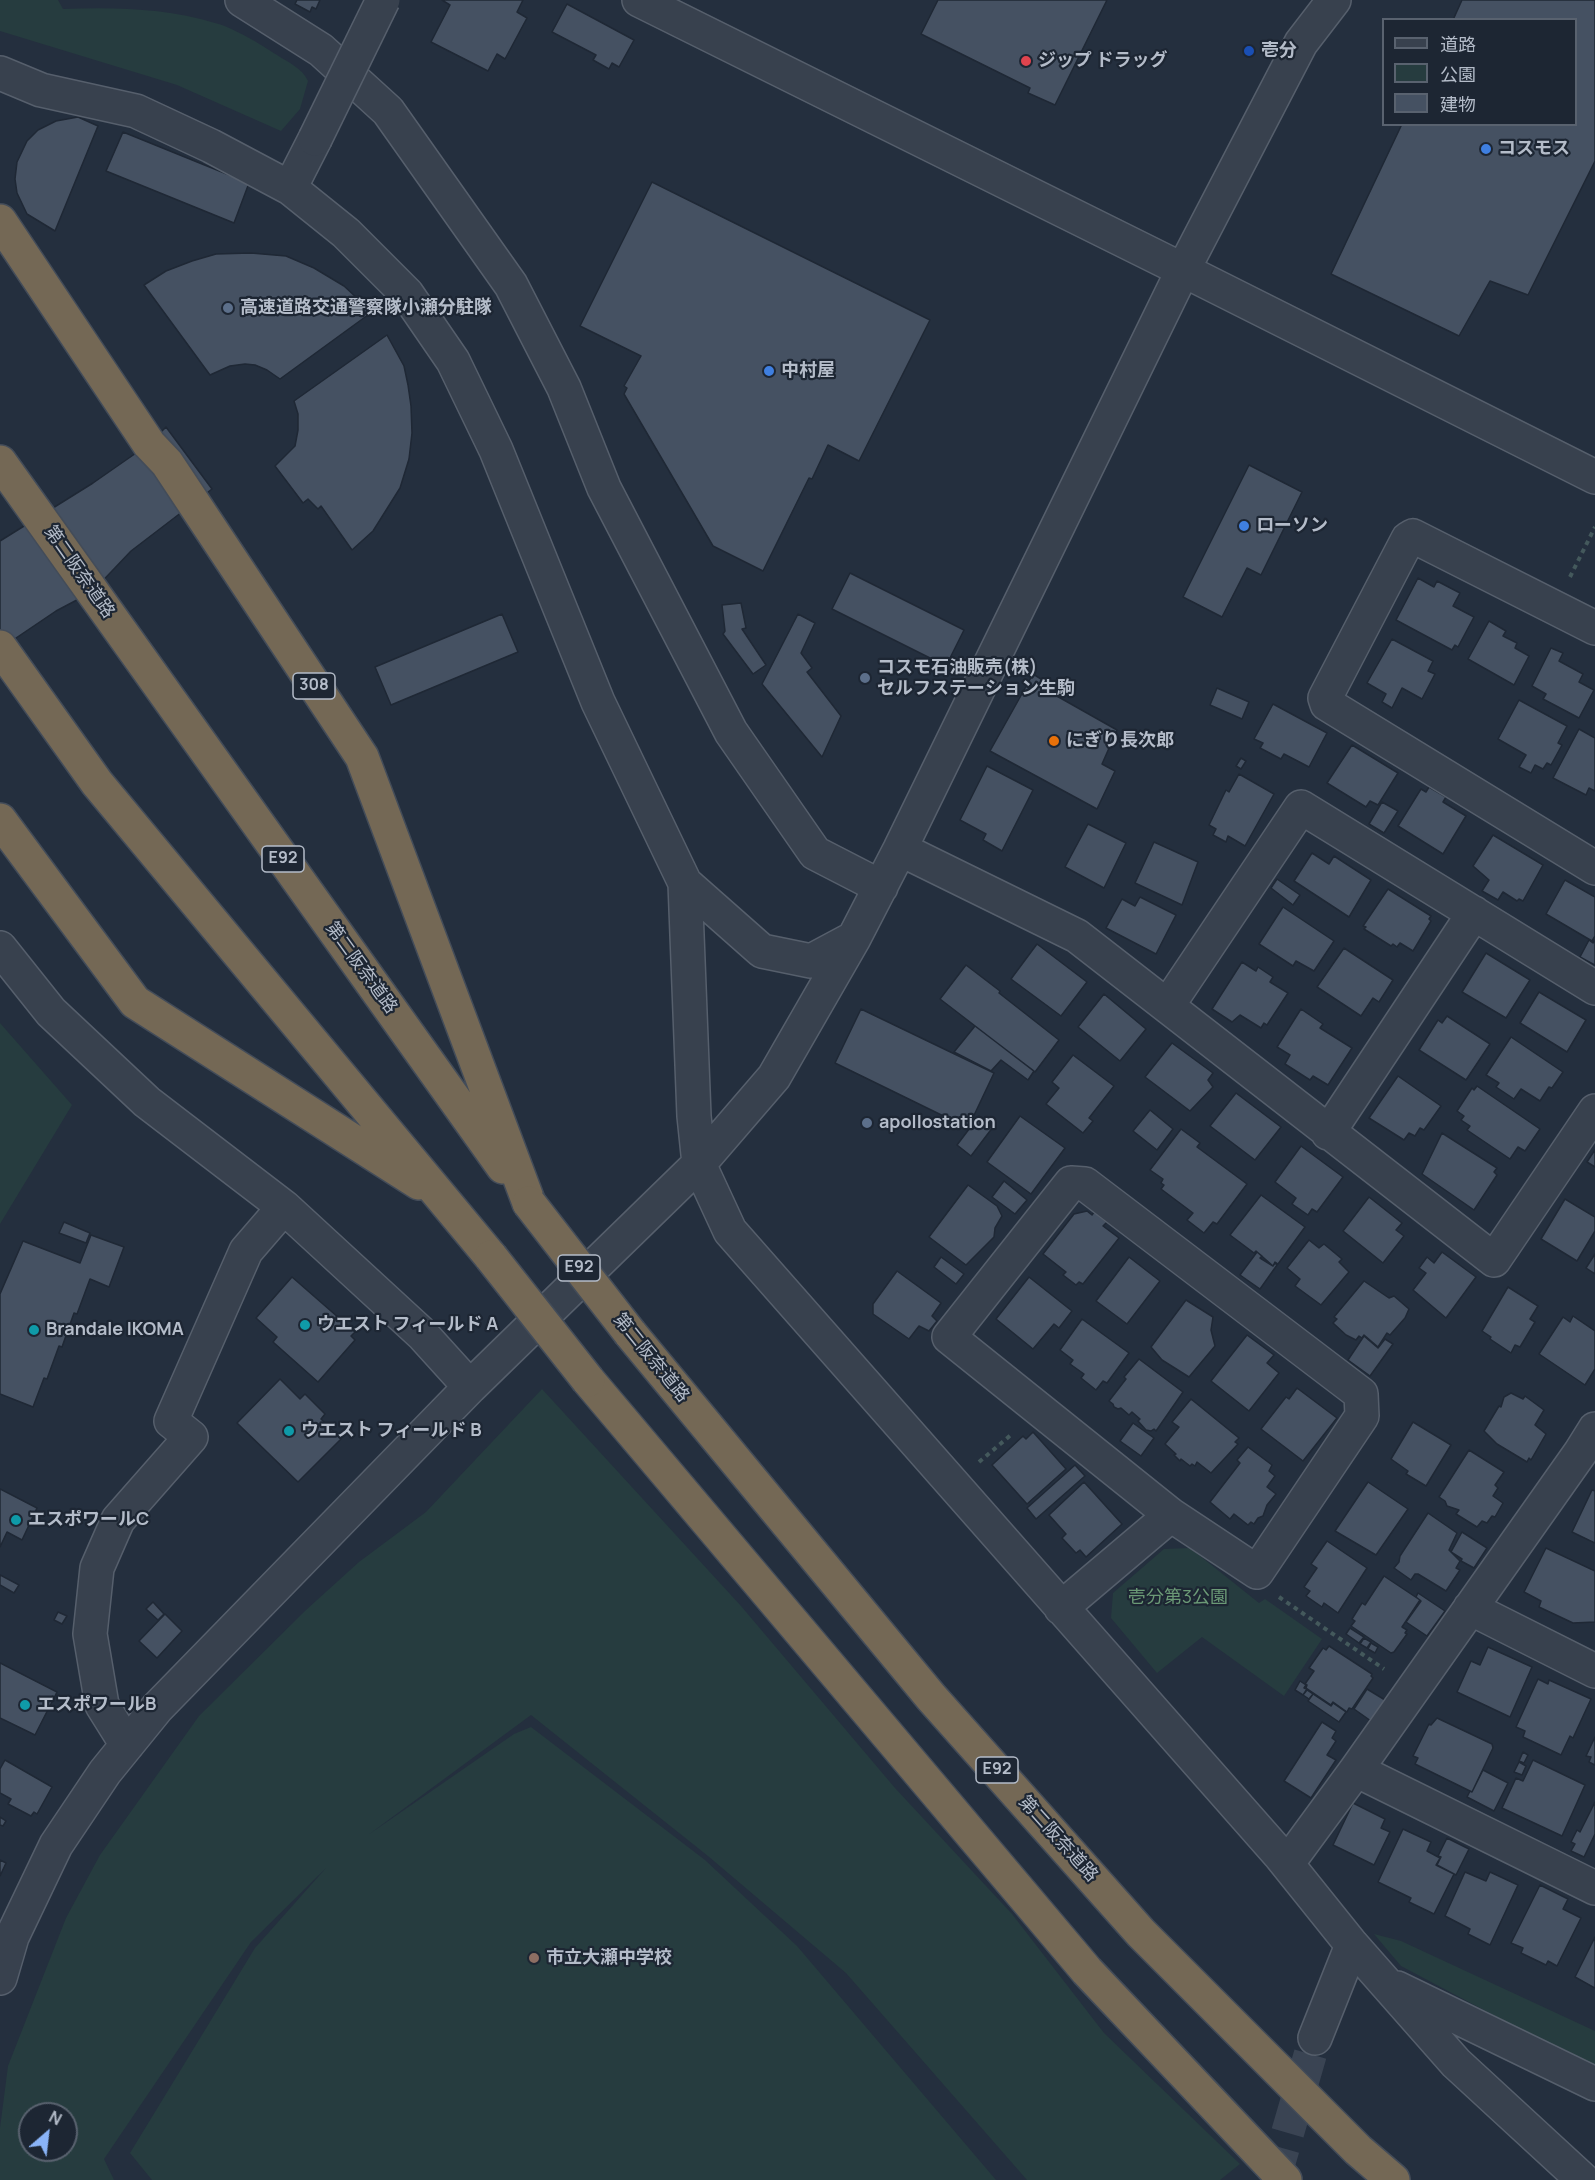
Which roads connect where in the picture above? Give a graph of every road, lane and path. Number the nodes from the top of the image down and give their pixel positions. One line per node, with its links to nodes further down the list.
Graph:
1 (242, 0): 19 (street)
2 (383, 0): 6 (street, bridge)
3 (639, 0): 8 (street)
4 (1334, 0): 8 (street)
5 (0, 73): 6 (street)
6 (290, 188): 18 (street)
7 (0, 221): 29 (highway, 308)
8 (1183, 270): 10 (street); 16 (street)
9 (0, 462): 29 (highway, 第二阪奈道路 / E92)
10 (1595, 477)
11 (1595, 527): 12 (path)
12 (1555, 608): 13 (street); 17 (street)
13 (1595, 628)
14 (0, 647): 28 (highway)
15 (0, 820): 28 (highway)
16 (900, 849): 19 (street); 24 (street)
17 (1595, 868)
18 (685, 884): 21 (street); 27 (street)
19 (880, 887): 21 (street)
20 (1474, 913): 23 (street); 24 (street); 26 (street)
21 (854, 938): 27 (street)
22 (0, 948): 30 (street)
23 (1595, 988)
24 (1168, 1005): 26 (street)
25 (1595, 1111): 26 (street)
26 (1328, 1132)
27 (699, 1164): 31 (street); 37 (street)
28 (445, 1201): 50 (highway, bridge)
29 (529, 1203): 51 (highway, 第二阪奈道路 / E92, bridge)
30 (284, 1207): 31 (street); 41 (street)
31 (470, 1387): 41 (street)
32 (1040, 1410): 34 (path); 35 (street); 36 (street)
33 (1590, 1447): 38 (street)
34 (979, 1462)
35 (1171, 1515): 36 (street); 37 (street)
36 (1257, 1572): 40 (path)
37 (1061, 1608): 43 (street)
38 (1470, 1608): 39 (street); 40 (street)
39 (1595, 1671)
40 (1414, 1689): 42 (street)
41 (127, 1745): 46 (street)
42 (1356, 1770): 43 (street); 44 (street)
43 (1287, 1864): 45 (street)
44 (1595, 1888)
45 (1352, 1945): 47 (street); 48 (street)
46 (0, 1978)
47 (1382, 1980): 49 (street); 52 (street)
48 (1315, 2038)
49 (1595, 2084)
50 (1286, 2180)
51 (1393, 2180)
52 (1583, 2180)

